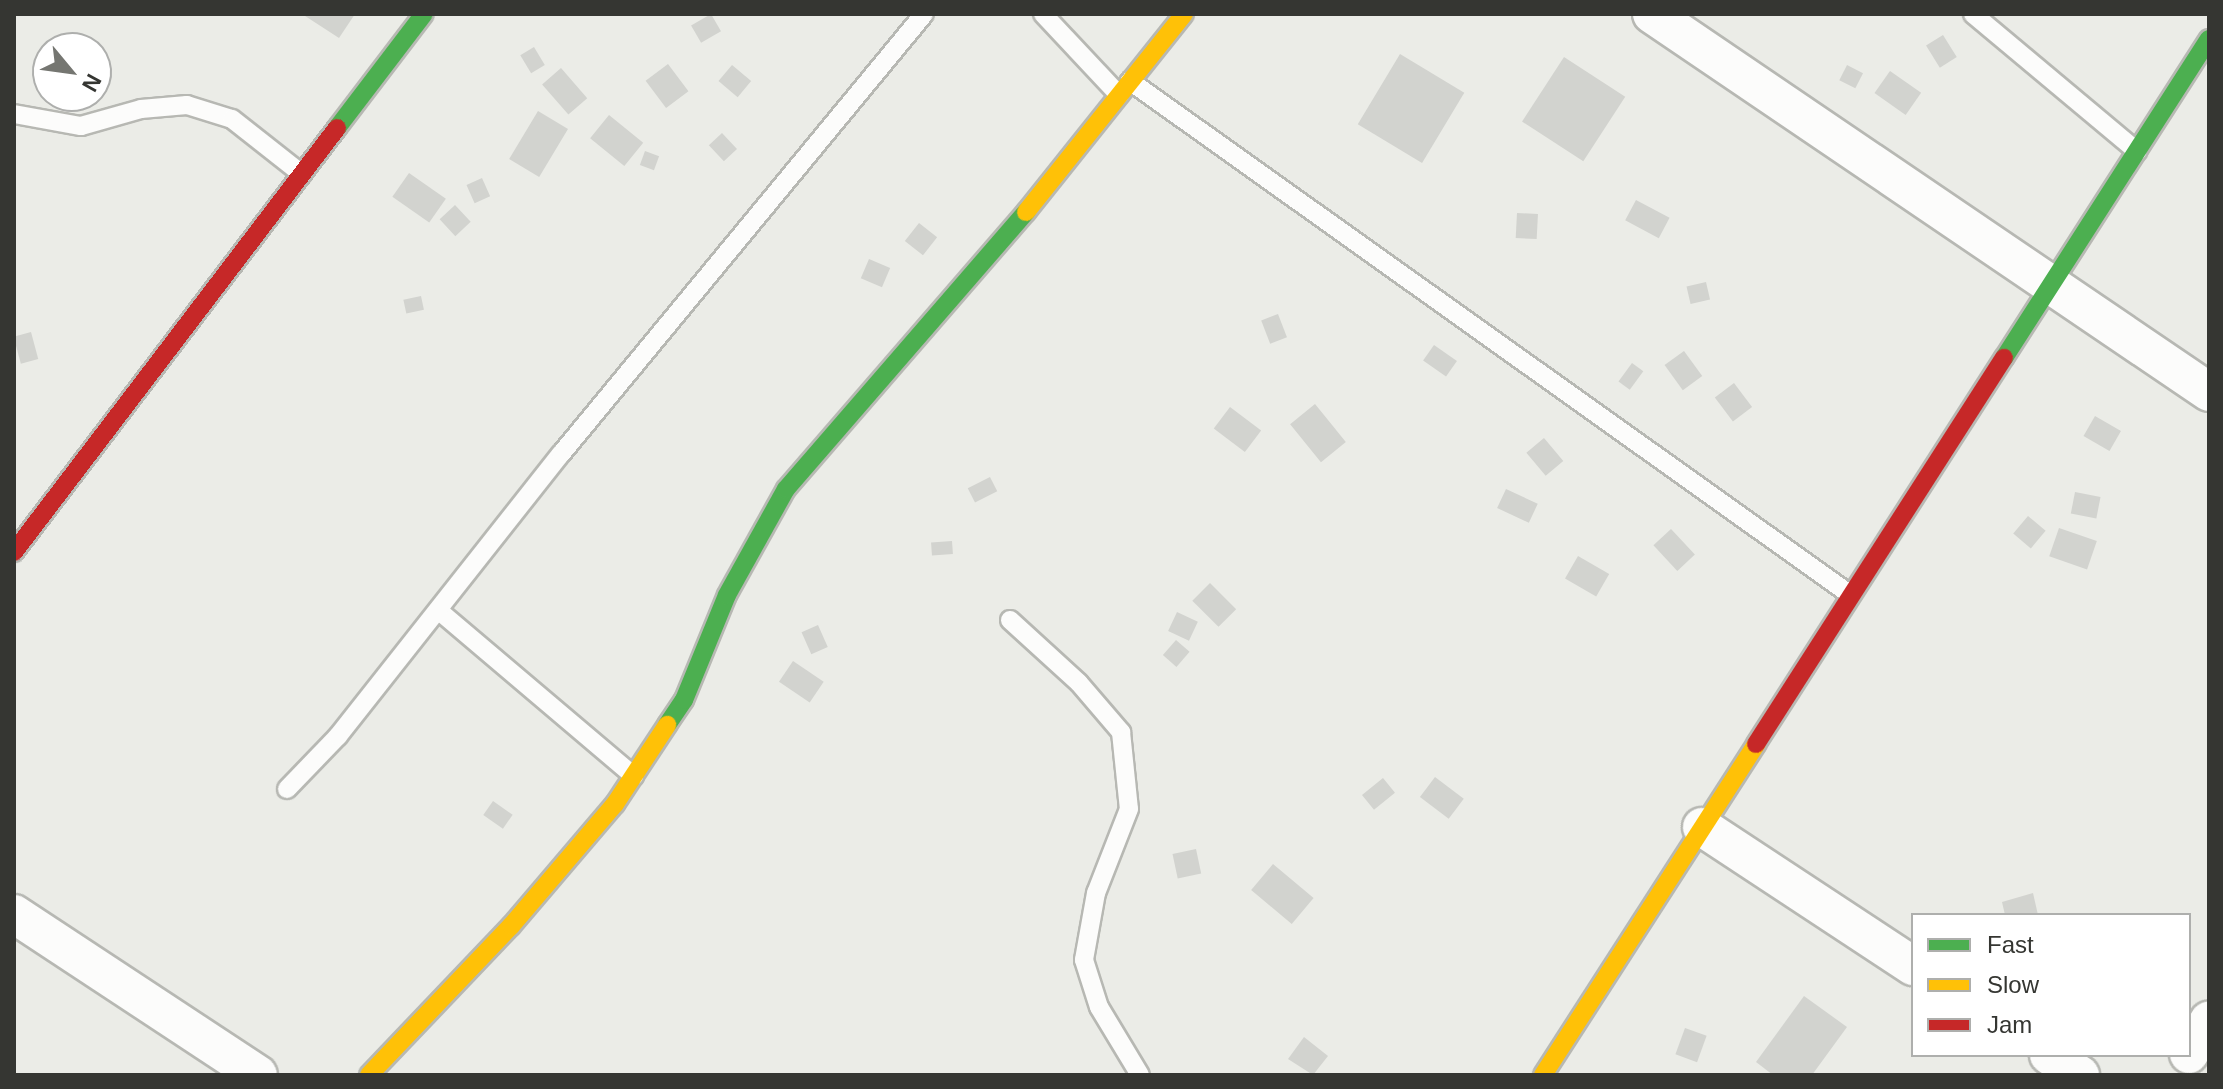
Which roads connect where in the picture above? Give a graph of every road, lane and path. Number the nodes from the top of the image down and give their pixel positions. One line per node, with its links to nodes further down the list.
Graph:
1 (424, 14): 11 (street)
2 (924, 14): 16 (lane)
3 (1043, 14): 8 (lane)
4 (1184, 14): 8 (street)
5 (1652, 14): 12 (street)
6 (1973, 14): 10 (lane)
7 (2209, 39): 10 (street)
8 (1125, 88): 15 (lane); 18 (street)
9 (14, 114): 11 (lane)
10 (2137, 151): 12 (street)
11 (302, 174): 14 (street)
12 (2049, 287): 13 (street); 15 (street)
13 (2209, 392)
14 (14, 552)
15 (1851, 595): 20 (street)
16 (438, 610): 18 (lane); 19 (lane)
17 (1010, 620): 29 (lane)
18 (634, 776): 28 (street)
19 (287, 789)
20 (1702, 827): 22 (street); 30 (street)
21 (14, 914): 27 (street)
22 (1911, 965)
23 (2209, 1021): 24 (street)
24 (2191, 1052)
25 (2052, 1057): 31 (street)
26 (2188, 1057): 32 (street)
27 (258, 1075)
28 (369, 1075)
29 (1140, 1075)
30 (1543, 1075)
31 (2080, 1075)
32 (2177, 1075)

